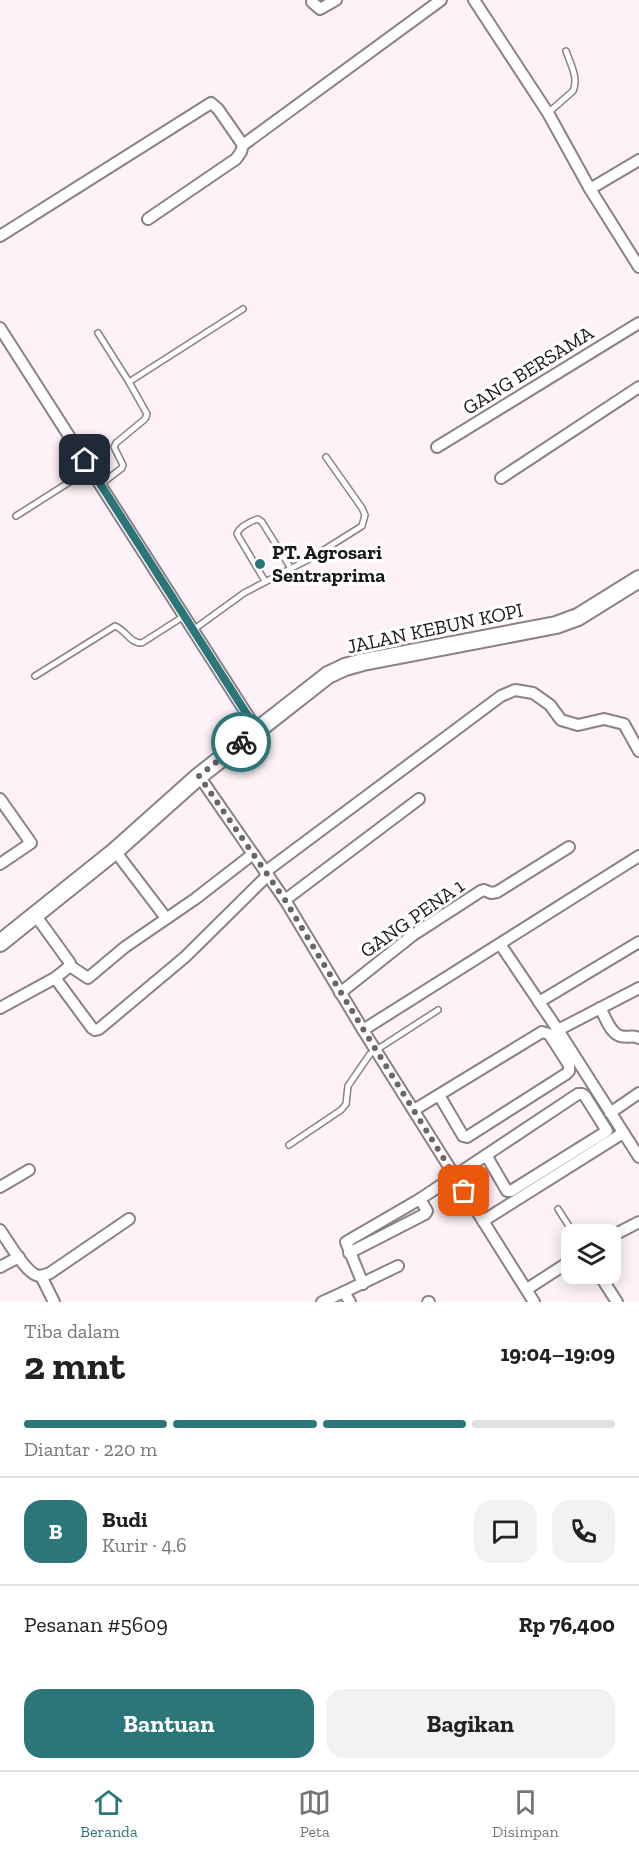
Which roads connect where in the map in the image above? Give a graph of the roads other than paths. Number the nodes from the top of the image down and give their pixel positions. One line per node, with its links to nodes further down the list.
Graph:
1 (336, 0): 4 (street)
2 (441, 0): 7 (street)
3 (474, 0): 6 (street)
4 (312, 2)
5 (566, 51): 6 (lane)
6 (548, 113): 9 (street)
7 (243, 145): 10 (street); 11 (street)
8 (639, 160): 9 (street)
9 (590, 189): 12 (street)
10 (148, 219)
11 (0, 236)
12 (639, 267)
13 (243, 309): 17 (lane)
14 (639, 323): 19 (street, GANG BERSAMA)
15 (0, 328): 21 (street)
16 (98, 333): 17 (lane)
17 (129, 382): 23 (lane)
18 (639, 387): 22 (street)
19 (437, 447)
20 (326, 457): 25 (lane)
21 (90, 469): 23 (street); 24 (lane)
22 (501, 477)
23 (101, 484): 28 (street)
24 (16, 516)
25 (290, 567): 27 (lane); 27 (lane)
26 (639, 579): 31 (main road, JALAN KEBUN KOPI)
27 (265, 581): 29 (lane)
28 (184, 616): 29 (street); 30 (lane)
29 (193, 630): 31 (street)
30 (35, 676)
31 (257, 730): 33 (main road, JALAN KEBUN KOPI)
32 (639, 751): 41 (street)
33 (199, 776): 37 (main road, JALAN KEBUN KOPI); 38 (street)
34 (0, 799): 40 (street)
35 (419, 799): 42 (street)
36 (569, 847): 51 (street, GANG PENA 1)
37 (115, 851): 43 (main road, JALAN KEBUN KOPI); 44 (street)
38 (253, 854): 41 (street); 44 (street)
39 (639, 856): 47 (street)
40 (0, 864)
41 (267, 874): 42 (street); 49 (street)
42 (285, 900): 51 (street)
43 (36, 916): 45 (main road, JALAN KEBUN KOPI); 48 (street)
44 (166, 918): 48 (street)
45 (2, 938)
46 (639, 942): 52 (street)
47 (500, 944): 52 (street); 56 (street)
48 (70, 966): 49 (street)
49 (55, 978): 53 (street)
50 (639, 988): 54 (street)
51 (340, 993): 56 (street)
52 (539, 1002): 57 (street)
53 (0, 1008)
54 (600, 1008): 57 (street); 58 (street)
55 (438, 1010): 59 (lane)
56 (363, 1029): 59 (street)
57 (558, 1029): 63 (street)
58 (639, 1038)
59 (375, 1049): 62 (street); 65 (lane)
60 (639, 1093): 63 (street)
61 (439, 1095): 61 (street); 62 (street)
62 (414, 1110): 69 (street)
63 (610, 1113): 64 (street)
64 (623, 1133): 67 (street); 73 (street)
65 (289, 1145)
66 (486, 1155): 66 (street); 69 (street)
67 (639, 1157)
68 (29, 1170): 70 (street)
69 (454, 1176): 73 (street); 83 (street)
70 (0, 1187)
71 (558, 1209): 75 (lane)
72 (129, 1219): 82 (street)
73 (483, 1221): 85 (street)
74 (639, 1222): 77 (street)
75 (568, 1224)
76 (0, 1230): 78 (street)
77 (621, 1231)
78 (19, 1257): 80 (street); 82 (street)
79 (398, 1266): 83 (street)
80 (0, 1267)
81 (561, 1267): 85 (street)
82 (41, 1276): 87 (street)
83 (363, 1284): 86 (street)
84 (605, 1284): 91 (street)
85 (526, 1289): 90 (street)
86 (344, 1292): 88 (street); 89 (street)
87 (54, 1302)
88 (322, 1302)
89 (350, 1302)
90 (534, 1302)
91 (616, 1302)

